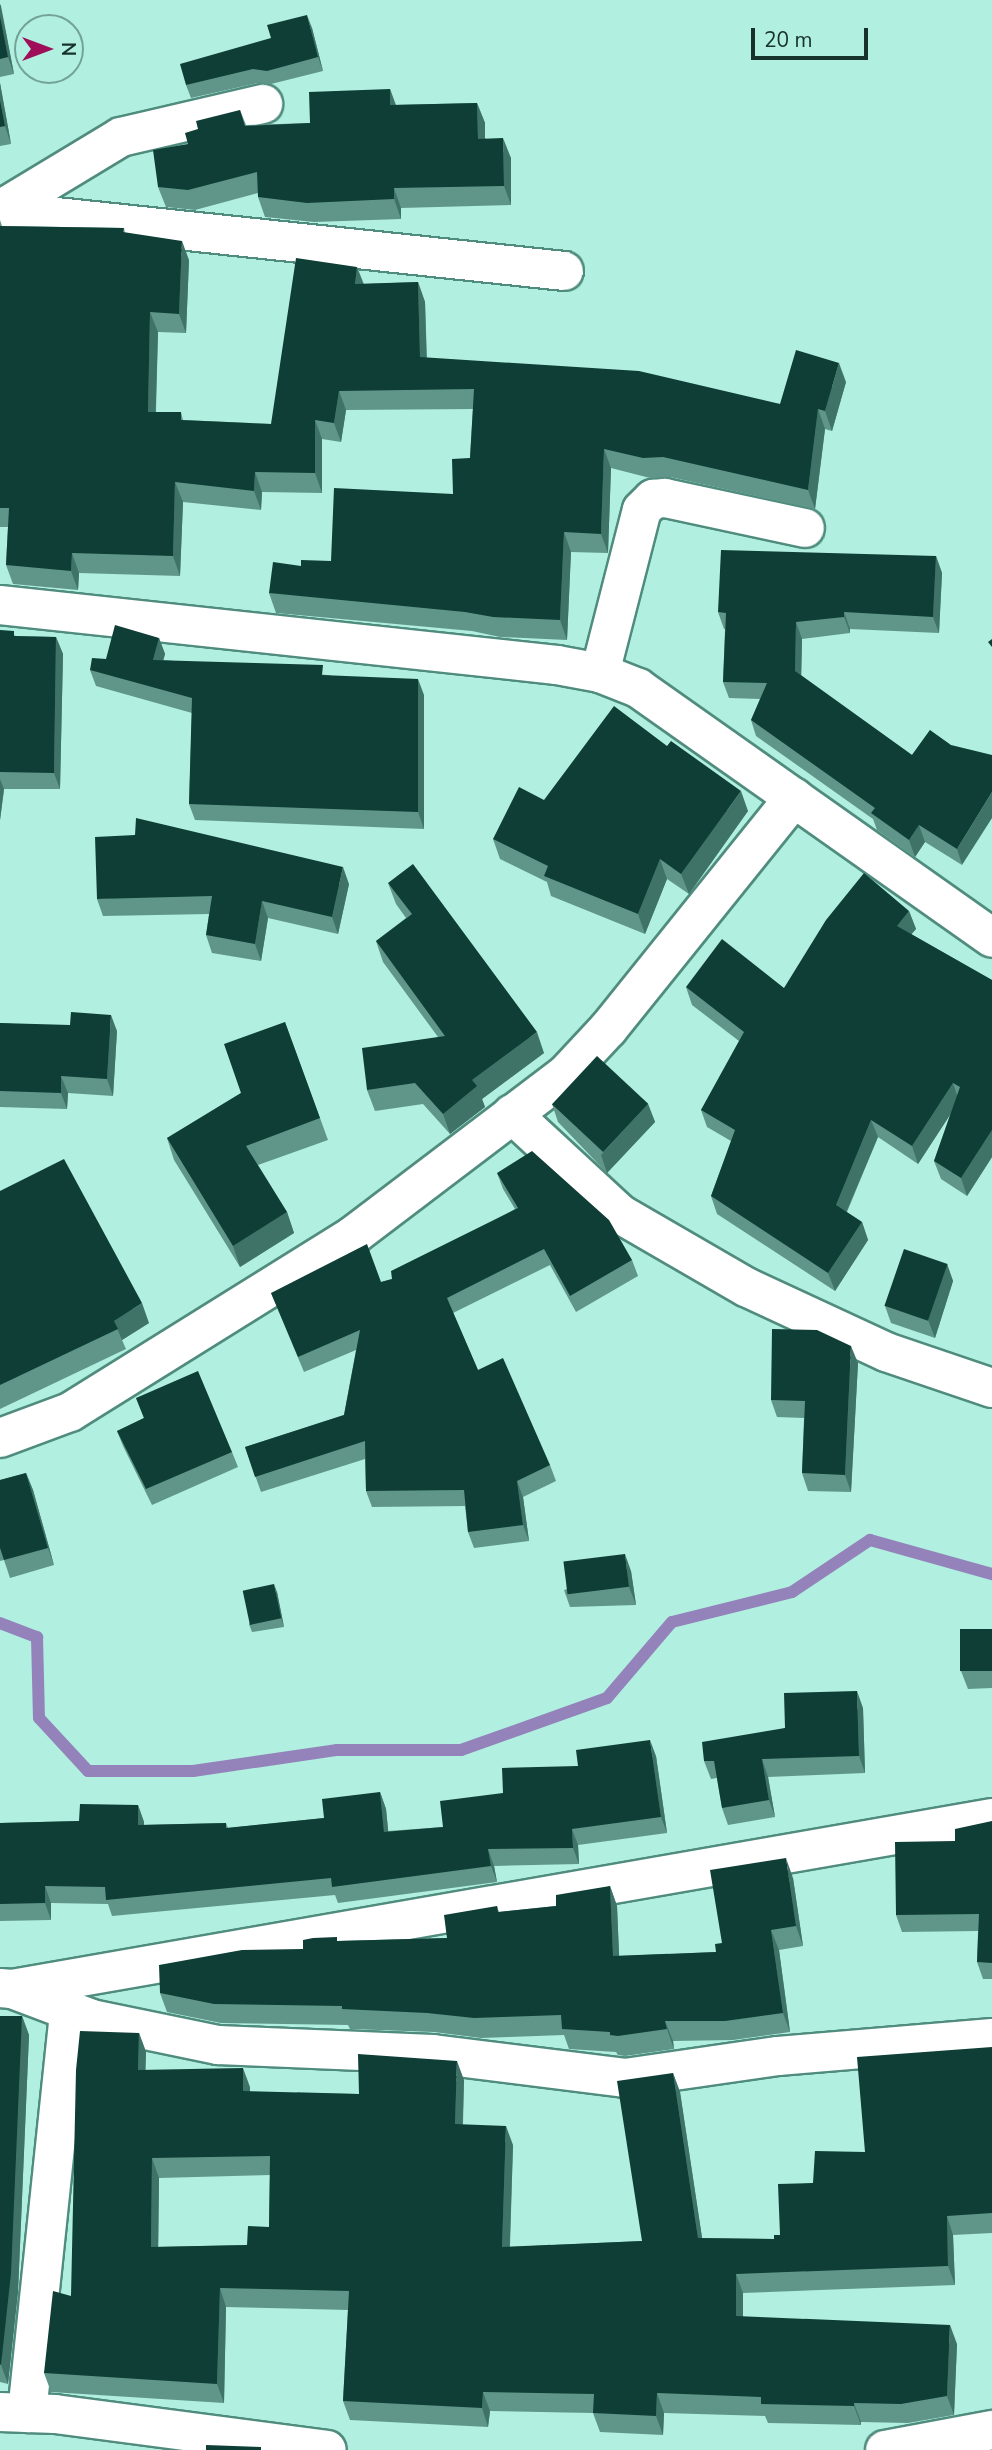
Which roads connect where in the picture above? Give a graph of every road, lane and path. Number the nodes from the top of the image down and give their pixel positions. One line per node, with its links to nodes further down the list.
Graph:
1 (263, 103): 2 (street)
2 (0, 210): 3 (street)
3 (564, 271)
4 (805, 528): 6 (street)
5 (0, 605): 6 (street)
6 (600, 673): 7 (street)
7 (794, 798): 8 (street); 9 (street)
8 (992, 938)
9 (512, 1114): 10 (street); 11 (street)
10 (992, 1388)
11 (0, 1438)
12 (992, 1818): 13 (street)
13 (6, 1988): 14 (street)
14 (69, 2011): 15 (street); 16 (street)
15 (992, 2038)
16 (14, 2412): 18 (street)
17 (992, 2430): 19 (street)
18 (327, 2450)
19 (885, 2450)

